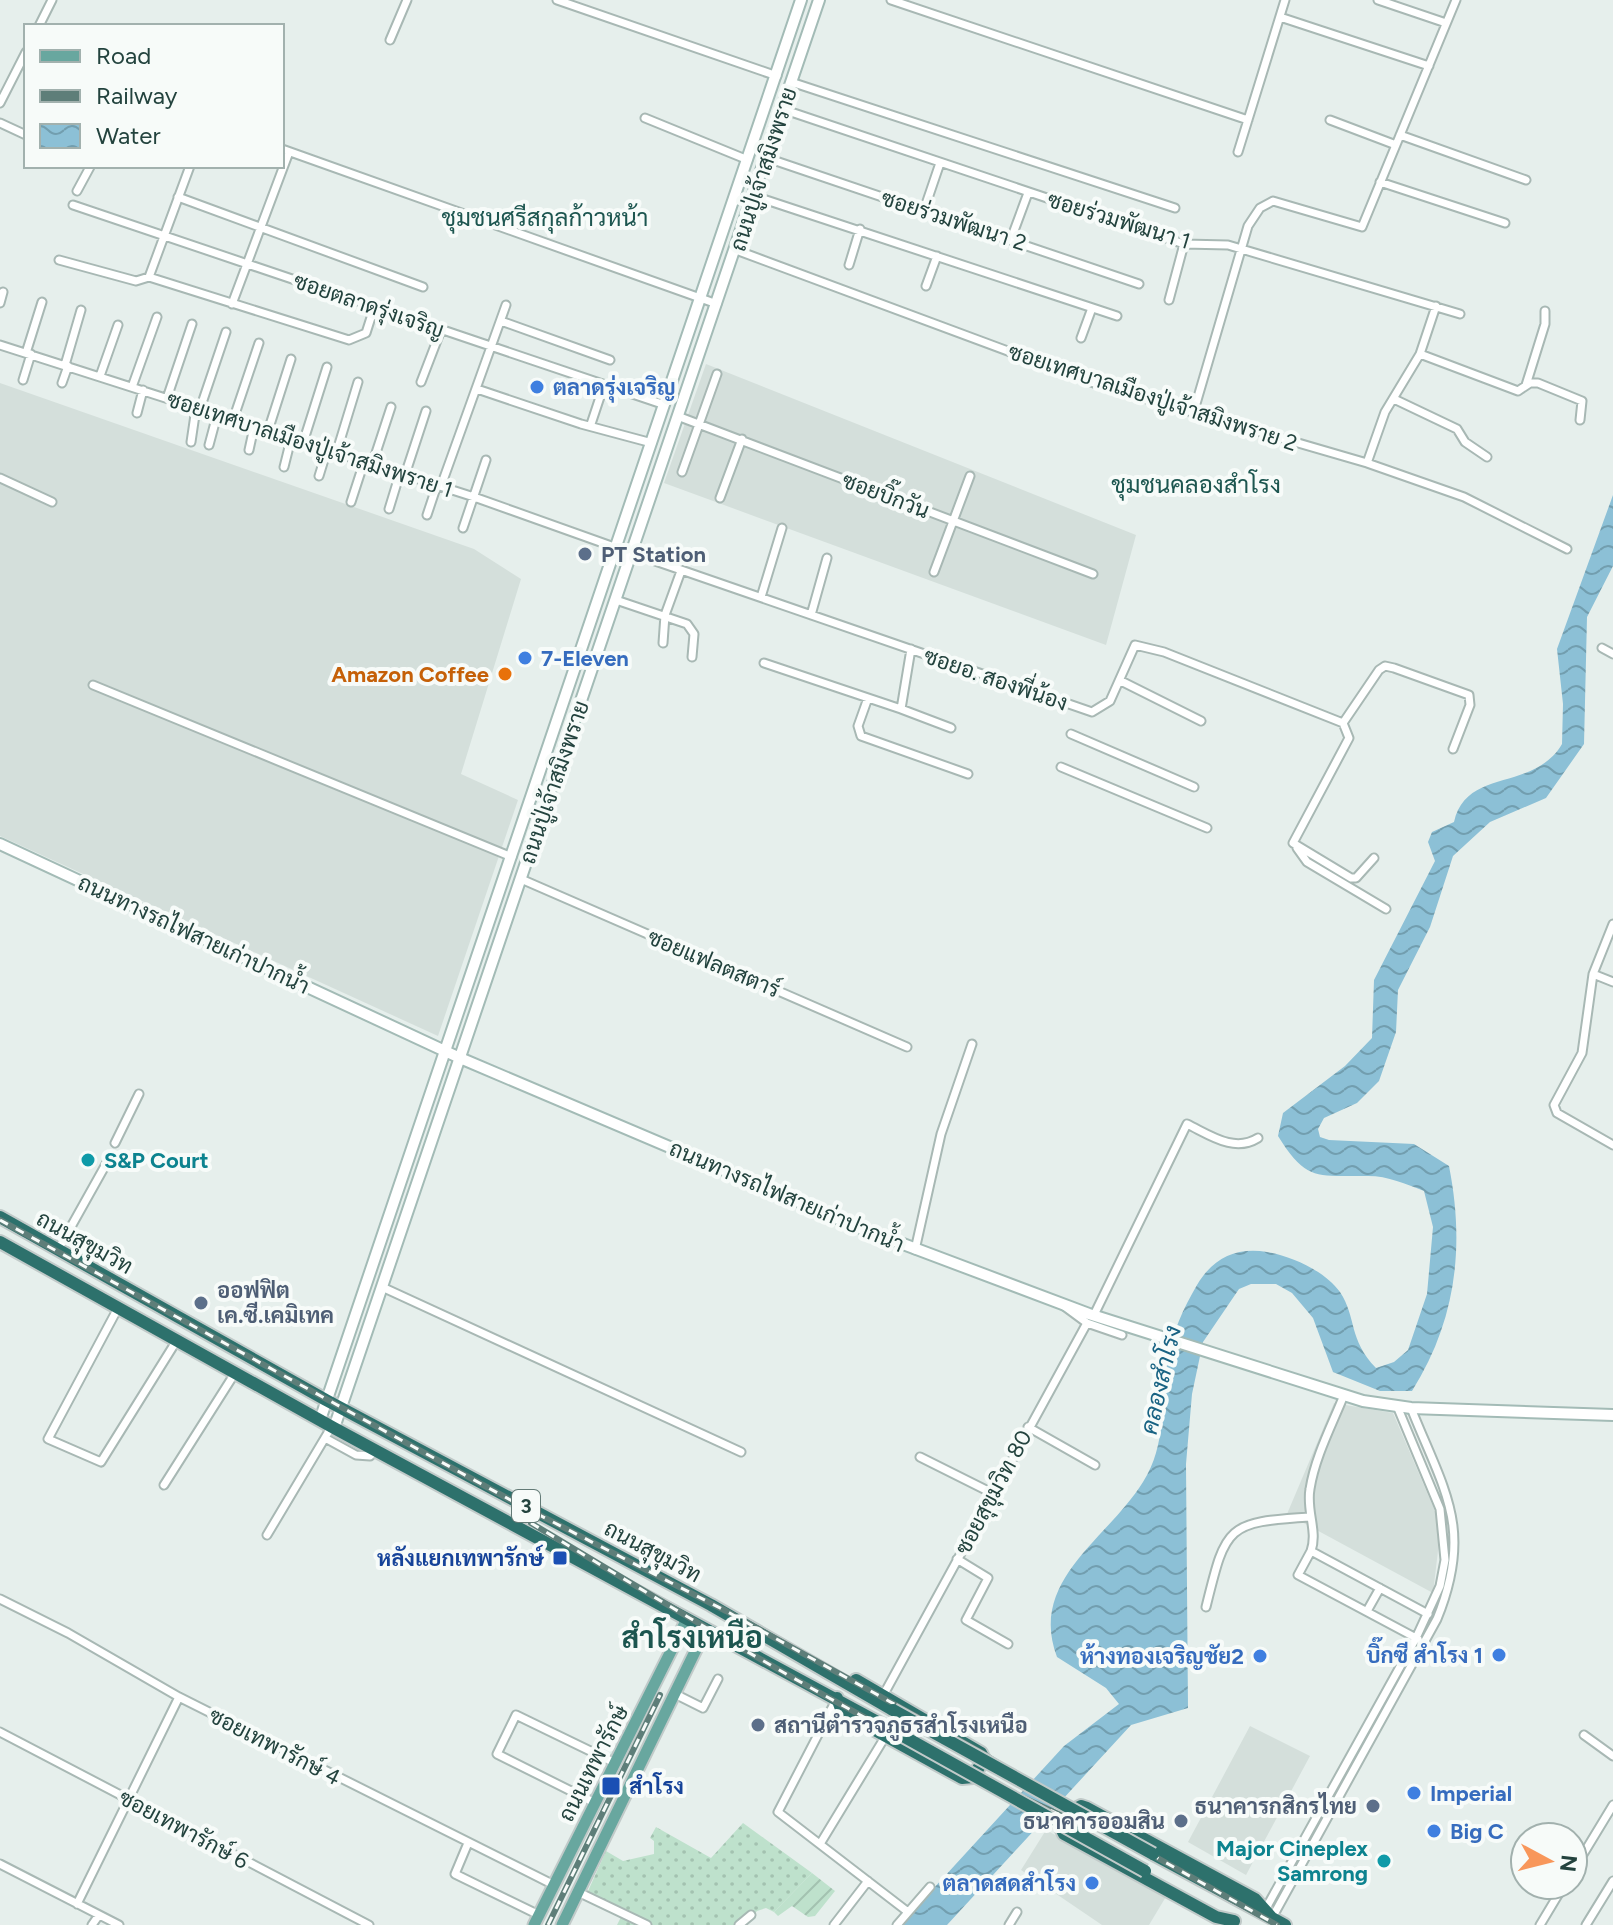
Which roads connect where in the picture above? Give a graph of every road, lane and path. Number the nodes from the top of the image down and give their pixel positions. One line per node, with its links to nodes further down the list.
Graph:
1 (52, 0): 12 (street)
2 (407, 0): 13 (street)
3 (557, 0): 16 (street)
4 (801, 0): 16 (main road, ถนนปู่เจ้าสมิงพราย)
5 (819, 0): 17 (main road, ถนนปู่เจ้าสมิงพราย)
6 (891, 0): 23 (street)
7 (1285, 0): 10 (street)
8 (1378, 0): 11 (street)
9 (1456, 0): 11 (street)
10 (1280, 17): 15 (street); 23 (street)
11 (1446, 23): 15 (street)
12 (40, 24)
13 (390, 40)
14 (24, 56): 20 (street)
15 (1429, 66): 27 (street)
16 (777, 76): 18 (main road, ถนนปู่เจ้าสมิงพราย)
17 (791, 82): 19 (main road, ถนนปู่เจ้าสมิงพราย); 44 (street)
18 (772, 90): 19 (main road); 32 (main road, ถนนปู่เจ้าสมิงพราย)
19 (787, 95): 21 (main road, ถนนปู่เจ้าสมิงพราย)
20 (0, 103)
21 (782, 109): 31 (main road, ถนนปู่เจ้าสมิงพราย); 33 (street, ซอยร่วมพัฒนา 1)
22 (645, 118): 32 (street)
23 (1244, 119): 30 (street)
24 (1330, 120): 28 (street)
25 (0, 123): 26 (street)
26 (24, 134)
27 (1400, 135): 28 (street); 37 (street)
28 (1396, 145): 38 (street)
29 (286, 150): 63 (street)
30 (1238, 152)
31 (767, 158): 41 (main road, ถนนปู่เจ้าสมิงพราย); 45 (street, ซอยร่วมพัฒนา 2)
32 (748, 160): 63 (main road, ถนนปู่เจ้าสมิงพราย)
33 (940, 163): 40 (street, ซอยร่วมพัฒนา 1); 45 (street)
34 (89, 168): 39 (street)
35 (189, 168): 42 (street)
36 (280, 168): 47 (street)
37 (1526, 180)
38 (1380, 182): 46 (street); 53 (street)
39 (77, 191)
40 (1028, 193): 50 (street); 51 (street, ซอยร่วมพัฒนา 1)
41 (754, 196): 48 (street); 52 (main road, ถนนปู่เจ้าสมิงพราย)
42 (178, 197): 47 (street); 49 (street)
43 (73, 205): 49 (street, ซอยตลาดรุ่งเจริญ)
44 (1175, 208)
45 (924, 210): 50 (street, ซอยร่วมพัฒนา 2)
46 (1505, 223)
47 (260, 227): 56 (street); 61 (street)
48 (860, 229): 54 (street); 57 (street)
49 (164, 234): 56 (street, ซอยตลาดรุ่งเจริญ); 58 (street)
50 (1011, 239): 59 (street, ซอยร่วมพัฒนา 2)
51 (1184, 244): 53 (street, ซอยร่วมพัฒนา 1); 64 (street)
52 (736, 250): 68 (main road, ถนนปู่เจ้าสมิงพราย); 111 (street, ซอยเทศบาลเมืองปู่เจ้าสมิงพราย 2)
53 (1240, 250): 70 (street, ซอยร่วมพัฒนา 1); 111 (street)
54 (937, 256): 60 (street); 72 (street)
55 (59, 260): 58 (street)
56 (247, 262): 67 (street); 71 (street, ซอยตลาดรุ่งเจริญ)
57 (849, 265)
58 (149, 277): 67 (street)
59 (1139, 284)
60 (926, 286)
61 (423, 287)
62 (3, 292): 66 (street)
63 (701, 298): 68 (street); 106 (main road, ถนนปู่เจ้าสมิงพราย)
64 (1169, 300)
65 (42, 302): 87 (street)
66 (0, 303)
67 (232, 304): 71 (street)
68 (718, 304): 113 (main road, ถนนปู่เจ้าสมิงพราย)
69 (506, 305): 78 (street)
70 (1436, 306): 75 (street, ซอยร่วมพัฒนา 1); 88 (street)
71 (374, 308): 81 (street, ซอยตลาดรุ่งเจริญ)
72 (1092, 308): 76 (street); 83 (street)
73 (81, 310): 91 (street)
74 (1545, 311): 100 (street)
75 (1460, 314)
76 (1117, 316)
77 (157, 317): 101 (street)
78 (501, 321): 86 (street); 90 (street)
79 (192, 324): 104 (street)
80 (118, 325): 94 (street)
81 (441, 330): 86 (street, ซอยตลาดรุ่งเจริญ); 97 (street)
82 (226, 332): 108 (street)
83 (1081, 338)
84 (259, 343): 114 (street)
85 (0, 345): 87 (street, ซอยเทศบาลเมืองปู่เจ้าสมิงพราย 1)
86 (492, 349): 99 (street, ซอยตลาดรุ่งเจริญ); 102 (street)
87 (28, 354): 91 (street, ซอยเทศบาลเมืองปู่เจ้าสมิงพราย 1); 95 (street)
88 (1420, 354): 100 (street); 105 (street)
89 (291, 359): 119 (street)
90 (610, 360)
91 (66, 365): 94 (street, ซอยเทศบาลเมืองปู่เจ้าสมิงพราย 1); 98 (street)
92 (327, 367): 123 (street)
93 (717, 374): 117 (street)
94 (100, 376): 101 (street, ซอยเทศบาลเมืองปู่เจ้าสมิงพราย 1)
95 (23, 380)
96 (358, 382): 128 (street)
97 (421, 382)
98 (62, 383)
99 (604, 385): 106 (street, ซอยตลาดรุ่งเจริญ); 116 (street)
100 (1526, 385): 115 (street)
101 (132, 387): 103 (street, ซอยเทศบาลเมืองปู่เจ้าสมิงพราย 1)
102 (477, 389): 116 (street); 139 (street)
103 (143, 390): 104 (street, ซอยเทศบาลเมืองปู่เจ้าสมิงพราย 1); 110 (street)
104 (167, 398): 108 (street, ซอยเทศบาลเมืองปู่เจ้าสมิงพราย 1)
105 (1394, 399): 129 (street); 132 (street)
106 (665, 405): 124 (main road, ถนนปู่เจ้าสมิงพราย)
107 (391, 407): 131 (street)
108 (198, 408): 112 (street, ซอยเทศบาลเมืองปู่เจ้าสมิงพราย 1); 122 (street)
109 (426, 411): 135 (street)
110 (137, 413)
111 (1193, 414): 132 (street, ซอยเทศบาลเมืองปู่เจ้าสมิงพราย 2)
112 (217, 415): 114 (street, ซอยเทศบาลเมืองปู่เจ้าสมิงพราย 1); 125 (street)
113 (680, 417): 117 (street, ซอยบิ๊กวัน); 151 (main road, ถนนปู่เจ้าสมิงพราย)
114 (233, 420): 118 (street, ซอยเทศบาลเมืองปู่เจ้าสมิงพราย 1)
115 (1580, 420)
116 (591, 424): 124 (street)
117 (700, 424): 121 (street, ซอยบิ๊กวัน); 134 (street)
118 (254, 427): 119 (street, ซอยเทศบาลเมืองปู่เจ้าสมิงพราย 1); 126 (street)
119 (268, 431): 120 (street, ซอยเทศบาลเมืองปู่เจ้าสมิงพราย 1)
120 (291, 439): 123 (street, ซอยเทศบาลเมืองปู่เจ้าสมิงพราย 1); 133 (street)
121 (742, 439): 141 (street); 146 (street, ซอยบิ๊กวัน)
122 (191, 442)
123 (303, 443): 127 (street, ซอยเทศบาลเมืองปู่เจ้าสมิงพราย 1)
124 (652, 443): 149 (main road, ถนนปู่เจ้าสมิงพราย)
125 (209, 445)
126 (249, 450)
127 (327, 450): 128 (street, ซอยเทศบาลเมืองปู่เจ้าสมิงพราย 1); 136 (street)
128 (336, 454): 131 (street, ซอยเทศบาลเมืองปู่เจ้าสมิงพราย 1)
129 (1487, 457)
130 (486, 460): 140 (street)
131 (368, 463): 135 (street, ซอยเทศบาลเมืองปู่เจ้าสมิงพราย 1); 143 (street)
132 (1367, 463): 150 (street, ซอยเทศบาลเมืองปู่เจ้าสมิงพราย 2)
133 (284, 467)
134 (682, 472)
135 (402, 474): 139 (street, ซอยเทศบาลเมืองปู่เจ้าสมิงพราย 1); 144 (street)
136 (319, 476)
137 (970, 476): 146 (street)
138 (0, 478): 142 (street)
139 (439, 486): 140 (street, ซอยเทศบาลเมืองปู่เจ้าสมิงพราย 1); 145 (street)
140 (474, 497): 147 (street); 149 (street, ซอยเทศบาลเมืองปู่เจ้าสมิงพราย 1)
141 (720, 498)
142 (52, 502)
143 (351, 502)
144 (389, 509)
145 (427, 515)
146 (953, 521): 154 (street); 155 (street, ซอยบิ๊กวัน)
147 (463, 528)
148 (782, 528): 156 (street)
149 (617, 548): 151 (main road); 174 (main road, ถนนปู่เจ้าสมิงพราย)
150 (1567, 549)
151 (632, 553): 153 (street, ซอยอ. สองพี่น้อง); 157 (main road, ถนนปู่เจ้าสมิงพราย)
152 (827, 558): 159 (street)
153 (681, 571): 156 (street, ซอยอ. สองพี่น้อง); 158 (street)
154 (934, 572)
155 (1093, 574)
156 (761, 597): 159 (street, ซอยอ. สองพี่น้อง)
157 (616, 600): 158 (street); 176 (main road, ถนนปู่เจ้าสมิงพราย)
158 (665, 615): 160 (street); 164 (street)
159 (811, 615): 162 (street, ซอยอ. สองพี่น้อง)
160 (663, 643)
161 (1602, 648): 163 (street)
162 (911, 649): 166 (street, ซอยอ. สองพี่น้อง); 169 (street)
163 (1613, 654)
164 (692, 657)
165 (764, 663): 168 (street)
166 (1121, 681): 170 (street); 171 (street, ซอยอ. สองพี่น้อง)
167 (93, 685): 183 (street)
168 (868, 698): 169 (street); 178 (street)
169 (901, 709): 172 (street)
170 (1201, 721)
171 (1343, 723): 175 (street); 182 (street)
172 (951, 728)
173 (1071, 734): 179 (street)
174 (551, 746): 176 (street); 183 (main road, ถนนปู่เจ้าสมิงพราย)
175 (1453, 749)
176 (565, 750): 185 (main road, ถนนปู่เจ้าสมิงพราย)
177 (1061, 767): 180 (street)
178 (968, 774)
179 (1194, 787)
180 (1207, 828)
181 (0, 844): 192 (main road, ถนนทางรถไฟสายเก่าปากน้ำ)
182 (1297, 848): 184 (street); 186 (street)
183 (512, 857): 192 (main road, ถนนปู่เจ้าสมิงพราย)
184 (1374, 858)
185 (521, 879): 191 (street, ซอยแฟลตสตาร์); 193 (main road, ถนนปู่เจ้าสมิงพราย)
186 (1386, 909)
187 (1613, 924): 188 (street)
188 (1593, 974): 189 (street); 197 (street)
189 (1613, 982)
190 (972, 1044): 202 (street)
191 (907, 1047)
192 (445, 1051): 193 (main road, ถนนทางรถไฟสายเก่าปากน้ำ); 210 (main road, ถนนปู่เจ้าสมิงพราย)
193 (460, 1058): 202 (main road, ถนนทางรถไฟสายเก่าปากน้ำ); 203 (main road, ถนนปู่เจ้าสมิงพราย)
194 (139, 1094): 196 (street)
195 (1258, 1138): 205 (street, ซอยสุขุมวิท 80)
196 (115, 1143)
197 (1613, 1145)
198 (110, 1157): 201 (street)
199 (0, 1217): 201 (highway, ถนนสุขุมวิท / 3)
200 (0, 1242): 204 (highway, ถนนสุขุมวิท / 3)
201 (58, 1250): 210 (highway, ถนนสุขุมวิท / 3)
202 (915, 1250): 205 (main road, ถนนทางรถไฟสายเก่าปากน้ำ)
203 (382, 1287): 212 (main road, ถนนปู่เจ้าสมิงพราย); 217 (street)
204 (118, 1308): 207 (highway, ถนนสุขุมวิท / 3); 207 (street)
205 (1090, 1319): 206 (street); 209 (main road, ถนนทางรถไฟสายเก่าปากน้ำ); 215 (street, ซอยสุขุมวิท 80)
206 (1122, 1335)
207 (177, 1340): 208 (highway, ถนนสุขุมวิท / 3)
208 (235, 1373): 216 (highway, ถนนสุขุมวิท / 3); 220 (street)
209 (1344, 1395): 211 (main road, ถนนทางรถไฟสายเก่าปากน้ำ); 223 (street)
210 (326, 1400): 212 (highway, ถนนสุขุมวิท / 3); 216 (main road, ถนนปู่เจ้าสมิงพราย)
211 (1397, 1406): 213 (main road, ถนนทางรถไฟสายเก่าปากน้ำ); 221 (street)
212 (341, 1408): 216 (main road, ถนนปู่เจ้าสมิงพราย); 231 (highway, ถนนสุขุมวิท / 3)
213 (1411, 1408): 214 (main road, ถนนทางรถไฟสายเก่าปากน้ำ); 221 (street)
214 (1613, 1415)
215 (1028, 1427): 219 (street); 222 (street, ซอยสุขุมวิท 80)
216 (328, 1428): 224 (street); 235 (highway, ถนนสุขุมวิท / 3)
217 (741, 1452)
218 (920, 1457): 222 (street)
219 (1095, 1465)
220 (164, 1485)
221 (1438, 1485): 227 (street); 228 (street)
222 (992, 1493): 226 (street, ซอยสุขุมวิท 80)
223 (1310, 1517): 225 (street); 232 (street)
224 (267, 1535)
225 (1311, 1551): 229 (street); 233 (street)
226 (957, 1559): 238 (street); 244 (street, ซอยสุขุมวิท 80)
227 (1445, 1560): 228 (street); 234 (street)
228 (1456, 1562): 237 (street)
229 (1380, 1588): 233 (street); 234 (street)
230 (0, 1599): 245 (street, ซอยเทพารักษ์ 4)
231 (711, 1605): 235 (highway); 236 (highway); 239 (highway, ถนนสุขุมวิท / 3)
232 (1206, 1607)
233 (1367, 1611): 237 (street)
234 (1428, 1614): 237 (street)
235 (687, 1619): 236 (highway, ถนนสุขุมวิท / 3); 251 (main road, ถนนเทพารักษ์)
236 (706, 1629): 240 (highway, ถนนสุขุมวิท / 3); 243 (main road, ถนนเทพารักษ์)
237 (1420, 1640): 268 (street)
238 (1008, 1644)
239 (786, 1648): 240 (highway); 241 (highway, ถนนสุขุมวิท / 3)
240 (776, 1666): 246 (highway, ถนนสุขุมวิท / 3)
241 (833, 1675): 244 (highway); 268 (highway, ถนนสุขุมวิท / 3, bridge)
242 (718, 1679): 243 (street)
243 (675, 1694): 263 (main road, ถนนเทพารักษ์)
244 (884, 1694): 247 (highway)
245 (179, 1697): 252 (street); 255 (street, ซอยเทพารักษ์ 4)
246 (837, 1698): 247 (highway, ถนนสุขุมวิท / 3); 256 (street)
247 (885, 1731): 256 (street); 272 (highway, ถนนสุขุมวิท / 3, bridge)
248 (0, 1732): 252 (street, ซอยเทพารักษ์ 6)
249 (1584, 1735): 250 (street)
250 (1613, 1756)
251 (615, 1763): 253 (main road, ถนนเทพารักษ์); 253 (street)
252 (130, 1800): 265 (street); 275 (street, ซอยเทพารักษ์ 6)
253 (595, 1803): 261 (main road, ถนนเทพารักษ์)
254 (1612, 1808): 257 (street)
255 (468, 1843): 261 (street, ซอยเทพารักษ์ 4); 271 (street)
256 (820, 1844): 259 (street)
257 (1589, 1845)
258 (0, 1864): 265 (street)
259 (868, 1881): 266 (street); 279 (street)
260 (1613, 1881): 284 (street)
261 (554, 1885): 271 (main road, ถนนเทพารักษ์)
262 (930, 1887): 266 (street)
263 (578, 1892): 276 (main road, ถนนเทพารักษ์); 277 (street)
264 (1554, 1901): 283 (street)
265 (77, 1904): 269 (street)
266 (908, 1912): 280 (street)
267 (1017, 1912): 281 (street)
268 (1268, 1914): 272 (highway); 282 (highway, ถนนสุขุมวิท / 3)
269 (99, 1915): 273 (street); 274 (street)
270 (751, 1915): 278 (street)
271 (536, 1920)
272 (1235, 1924)
273 (92, 1925)
274 (119, 1925)
275 (369, 1925)
276 (562, 1925)
277 (647, 1925)
278 (739, 1925)
279 (834, 1925)
280 (897, 1925)
281 (1009, 1925)
282 (1285, 1925)
283 (1540, 1925)
284 (1586, 1925)

